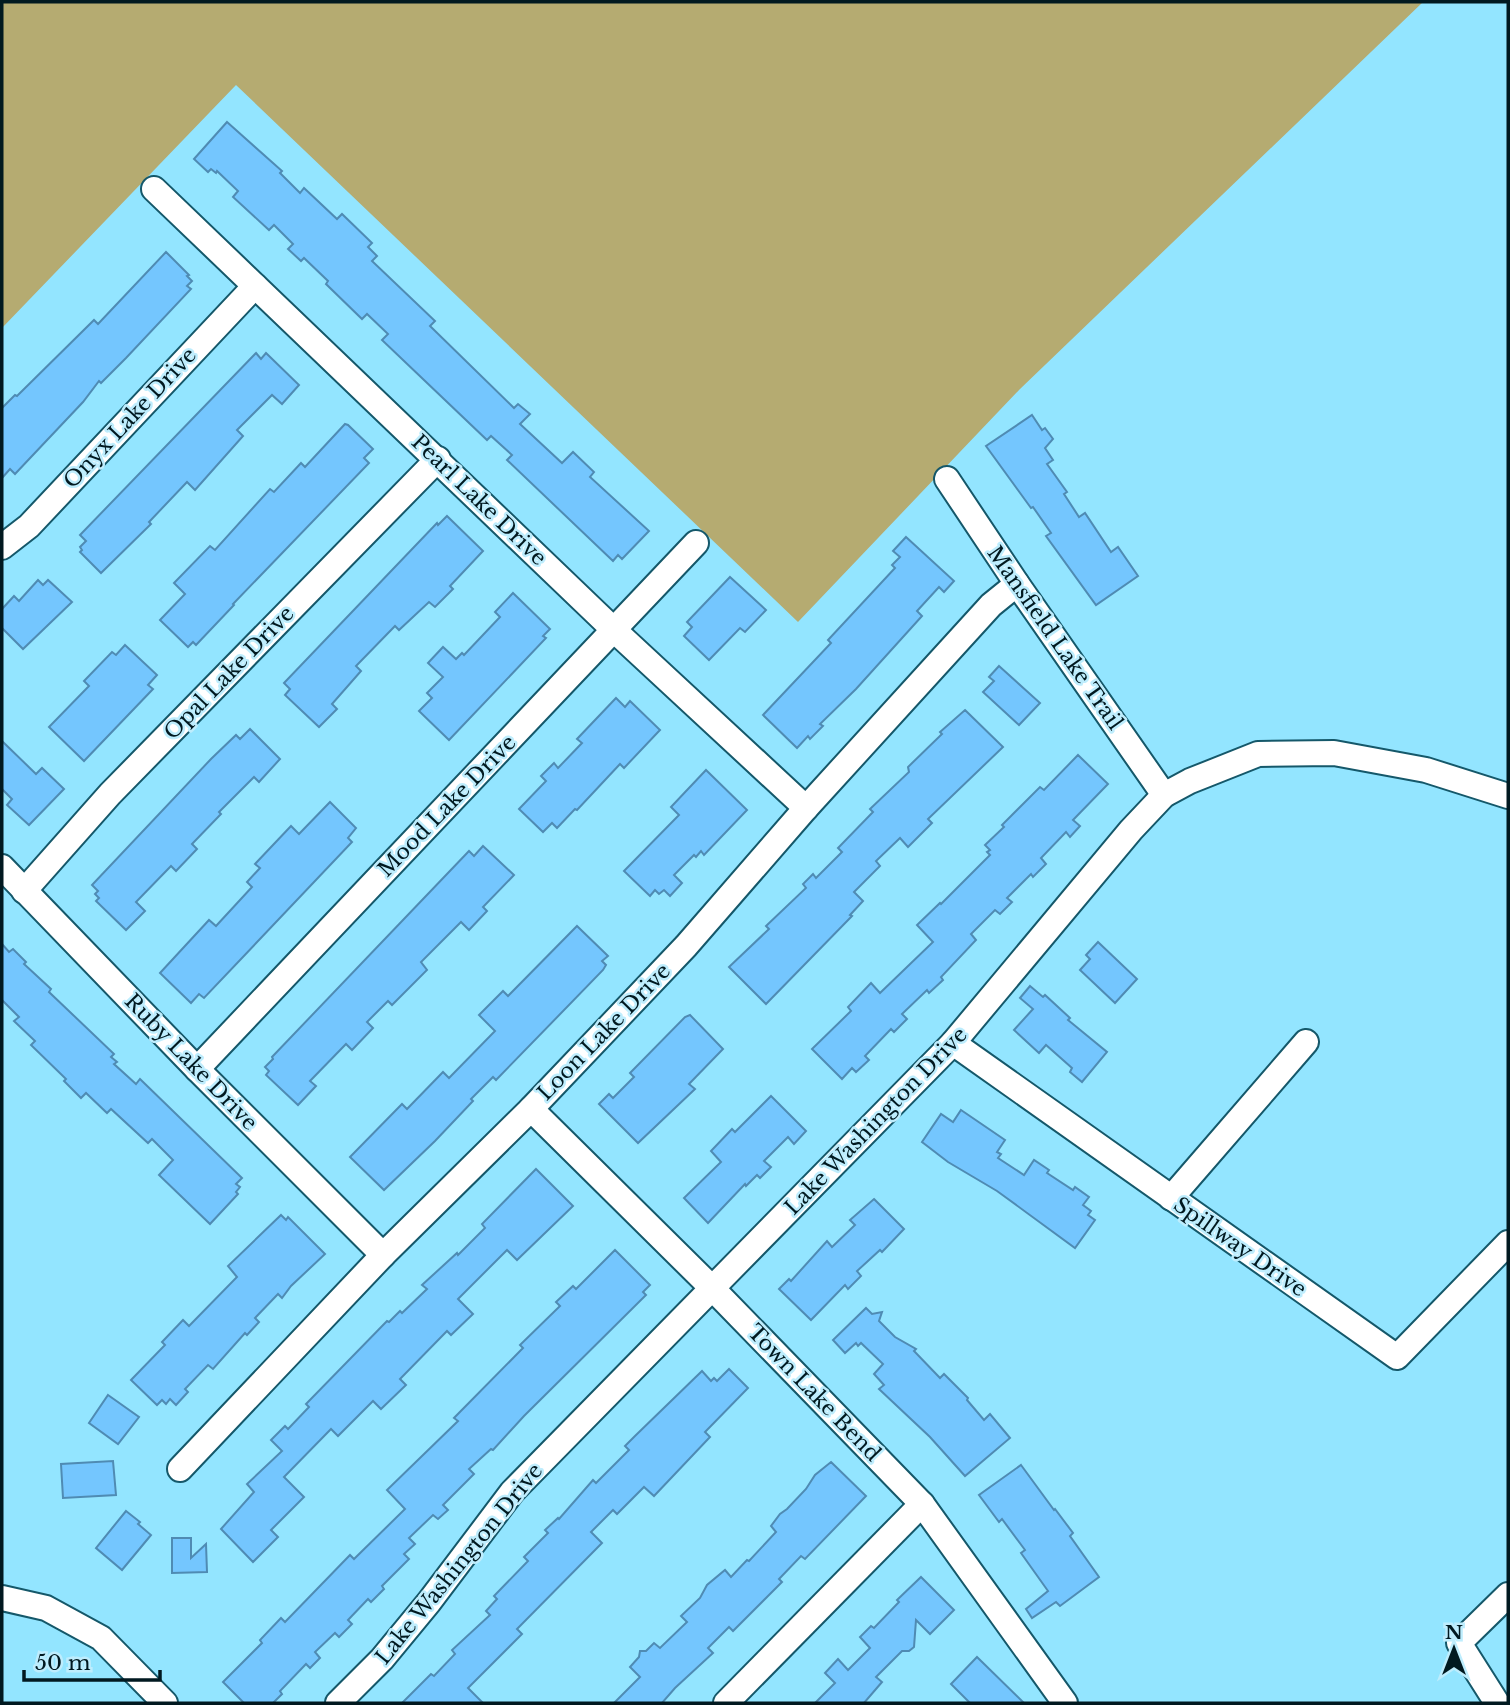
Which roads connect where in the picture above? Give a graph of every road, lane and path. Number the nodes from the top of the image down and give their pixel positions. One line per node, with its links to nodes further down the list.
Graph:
1 (154, 189): 2 (street, Pearl Lake Drive)
2 (255, 286): 3 (street, Pearl Lake Drive); 6 (street, Onyx Lake Drive)
3 (438, 459): 8 (street, Pearl Lake Drive); 13 (street, Opal Lake Drive)
4 (947, 479): 7 (street, Mansfield Lake Trail)
5 (696, 543): 8 (street, Mood Lake Drive)
6 (2, 547)
7 (1017, 584): 9 (street, Mansfield Lake Trail); 11 (street, Loon Lake Drive)
8 (614, 630): 11 (street, Pearl Lake Drive); 16 (street, Mood Lake Drive)
9 (1164, 795): 10 (street, Lake Washington Drive); 15 (street, Lake Washington Drive)
10 (1508, 796)
11 (806, 808): 17 (street, Loon Lake Drive)
12 (2, 867): 13 (street, Ruby Lake Drive)
13 (24, 891): 16 (street, Ruby Lake Drive)
14 (1306, 1042): 18 (street)
15 (953, 1043): 18 (street, Spillway Drive); 21 (street, Lake Washington Drive)
16 (197, 1069): 20 (street, Ruby Lake Drive)
17 (531, 1109): 20 (street, Loon Lake Drive); 21 (street, Town Lake Bend)
18 (1171, 1198): 19 (street, Spillway Drive)
19 (1508, 1243)
20 (383, 1255): 22 (street, Loon Lake Drive)
21 (713, 1289): 23 (street, Town Lake Bend); 27 (street, Lake Washington Drive)
22 (180, 1469)
23 (922, 1504): 28 (street); 29 (street, Town Lake Bend)
24 (1508, 1595): 30 (street)
25 (2, 1598): 26 (street)
26 (165, 1703)
27 (338, 1703)
28 (726, 1703)
29 (1065, 1703)
30 (1497, 1703)

